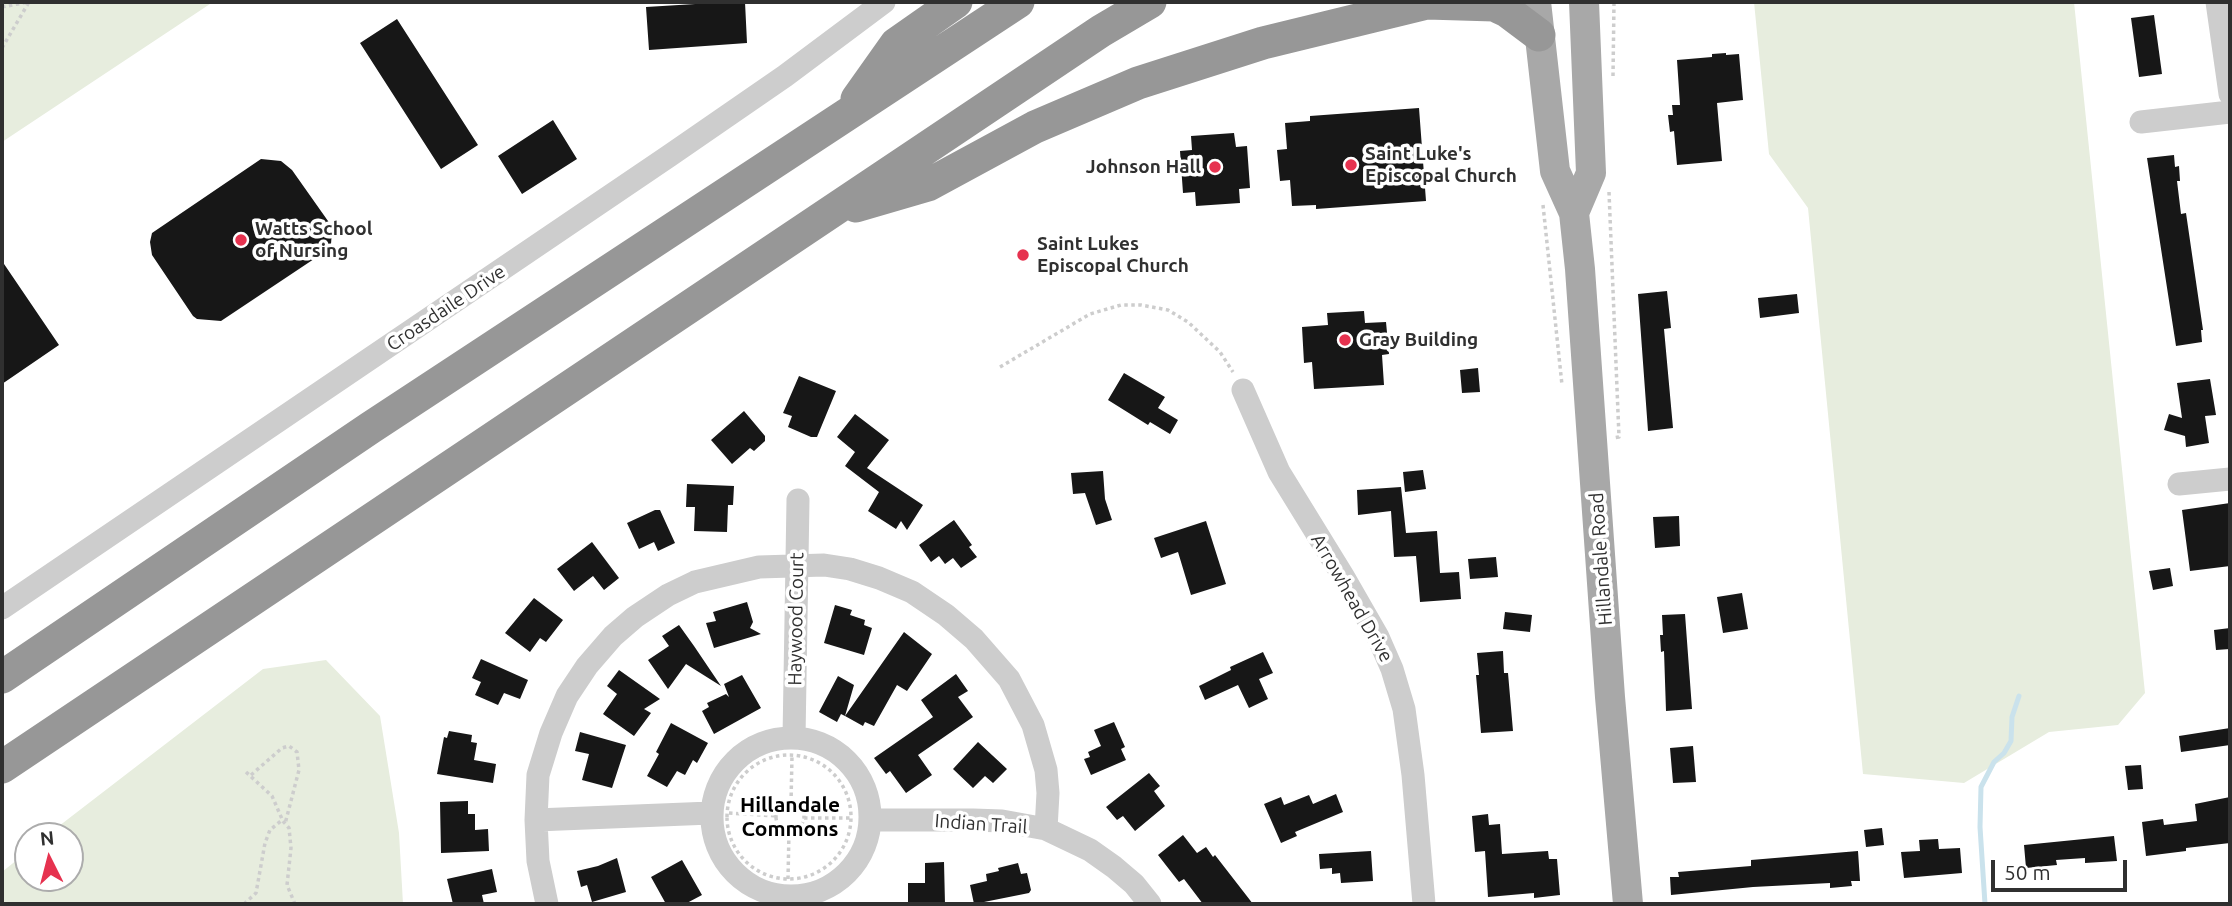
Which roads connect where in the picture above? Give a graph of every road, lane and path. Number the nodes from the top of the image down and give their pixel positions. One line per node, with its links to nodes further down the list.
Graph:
1 (29, 2): 11 (path); 13 (path)
2 (884, 2): 31 (street, Croasdaile Drive)
3 (956, 2): 17 (highway)
4 (1018, 2): 17 (highway)
5 (1150, 2): 22 (highway)
6 (1429, 2): 12 (highway); 22 (highway)
7 (1536, 2): 12 (main road, Hillandale Road)
8 (1584, 2): 21 (main road, Hillandale Road)
9 (1614, 2): 14 (path)
10 (2217, 2): 15 (street)
11 (2, 7)
12 (1539, 35): 21 (main road, Hillandale Road)
13 (2, 48)
14 (1612, 81)
15 (2230, 94)
16 (2230, 112): 18 (street)
17 (845, 116): 32 (highway)
18 (2141, 122)
19 (1609, 184): 26 (path)
20 (1542, 203): 25 (path)
21 (1574, 214): 26 (main road, Hillandale Road)
22 (824, 216): 34 (highway)
23 (1000, 367): 24 (path)
24 (1243, 390): 51 (street, Arrowhead Drive)
25 (1563, 390)
26 (1592, 441): 52 (main road, Hillandale Road)
27 (2230, 479): 28 (street)
28 (2179, 484)
29 (798, 500): 30 (street, Haywood Court)
30 (796, 565): 33 (street, Haywood Court); 42 (street); 44 (street)
31 (2, 608)
32 (2, 677)
33 (792, 747): 37 (path); 38 (path); 38 (street); 41 (path); 41 (street)
34 (2, 767)
35 (246, 772): 36 (path)
36 (251, 775): 43 (path); 43 (path)
37 (791, 803): 39 (path); 40 (path)
38 (719, 813): 39 (path); 41 (street); 42 (street); 46 (path)
39 (777, 816): 45 (path)
40 (804, 818): 41 (path); 45 (path)
41 (861, 819): 44 (street, Indian Trail); 46 (path)
42 (536, 820): 49 (street)
43 (284, 822): 47 (path); 48 (path)
44 (1046, 829): 50 (street, Indian Trail)
45 (789, 831): 46 (path)
46 (788, 879)
47 (244, 904)
48 (295, 904)
49 (547, 904)
50 (1150, 904)
51 (1424, 904)
52 (1628, 904)

